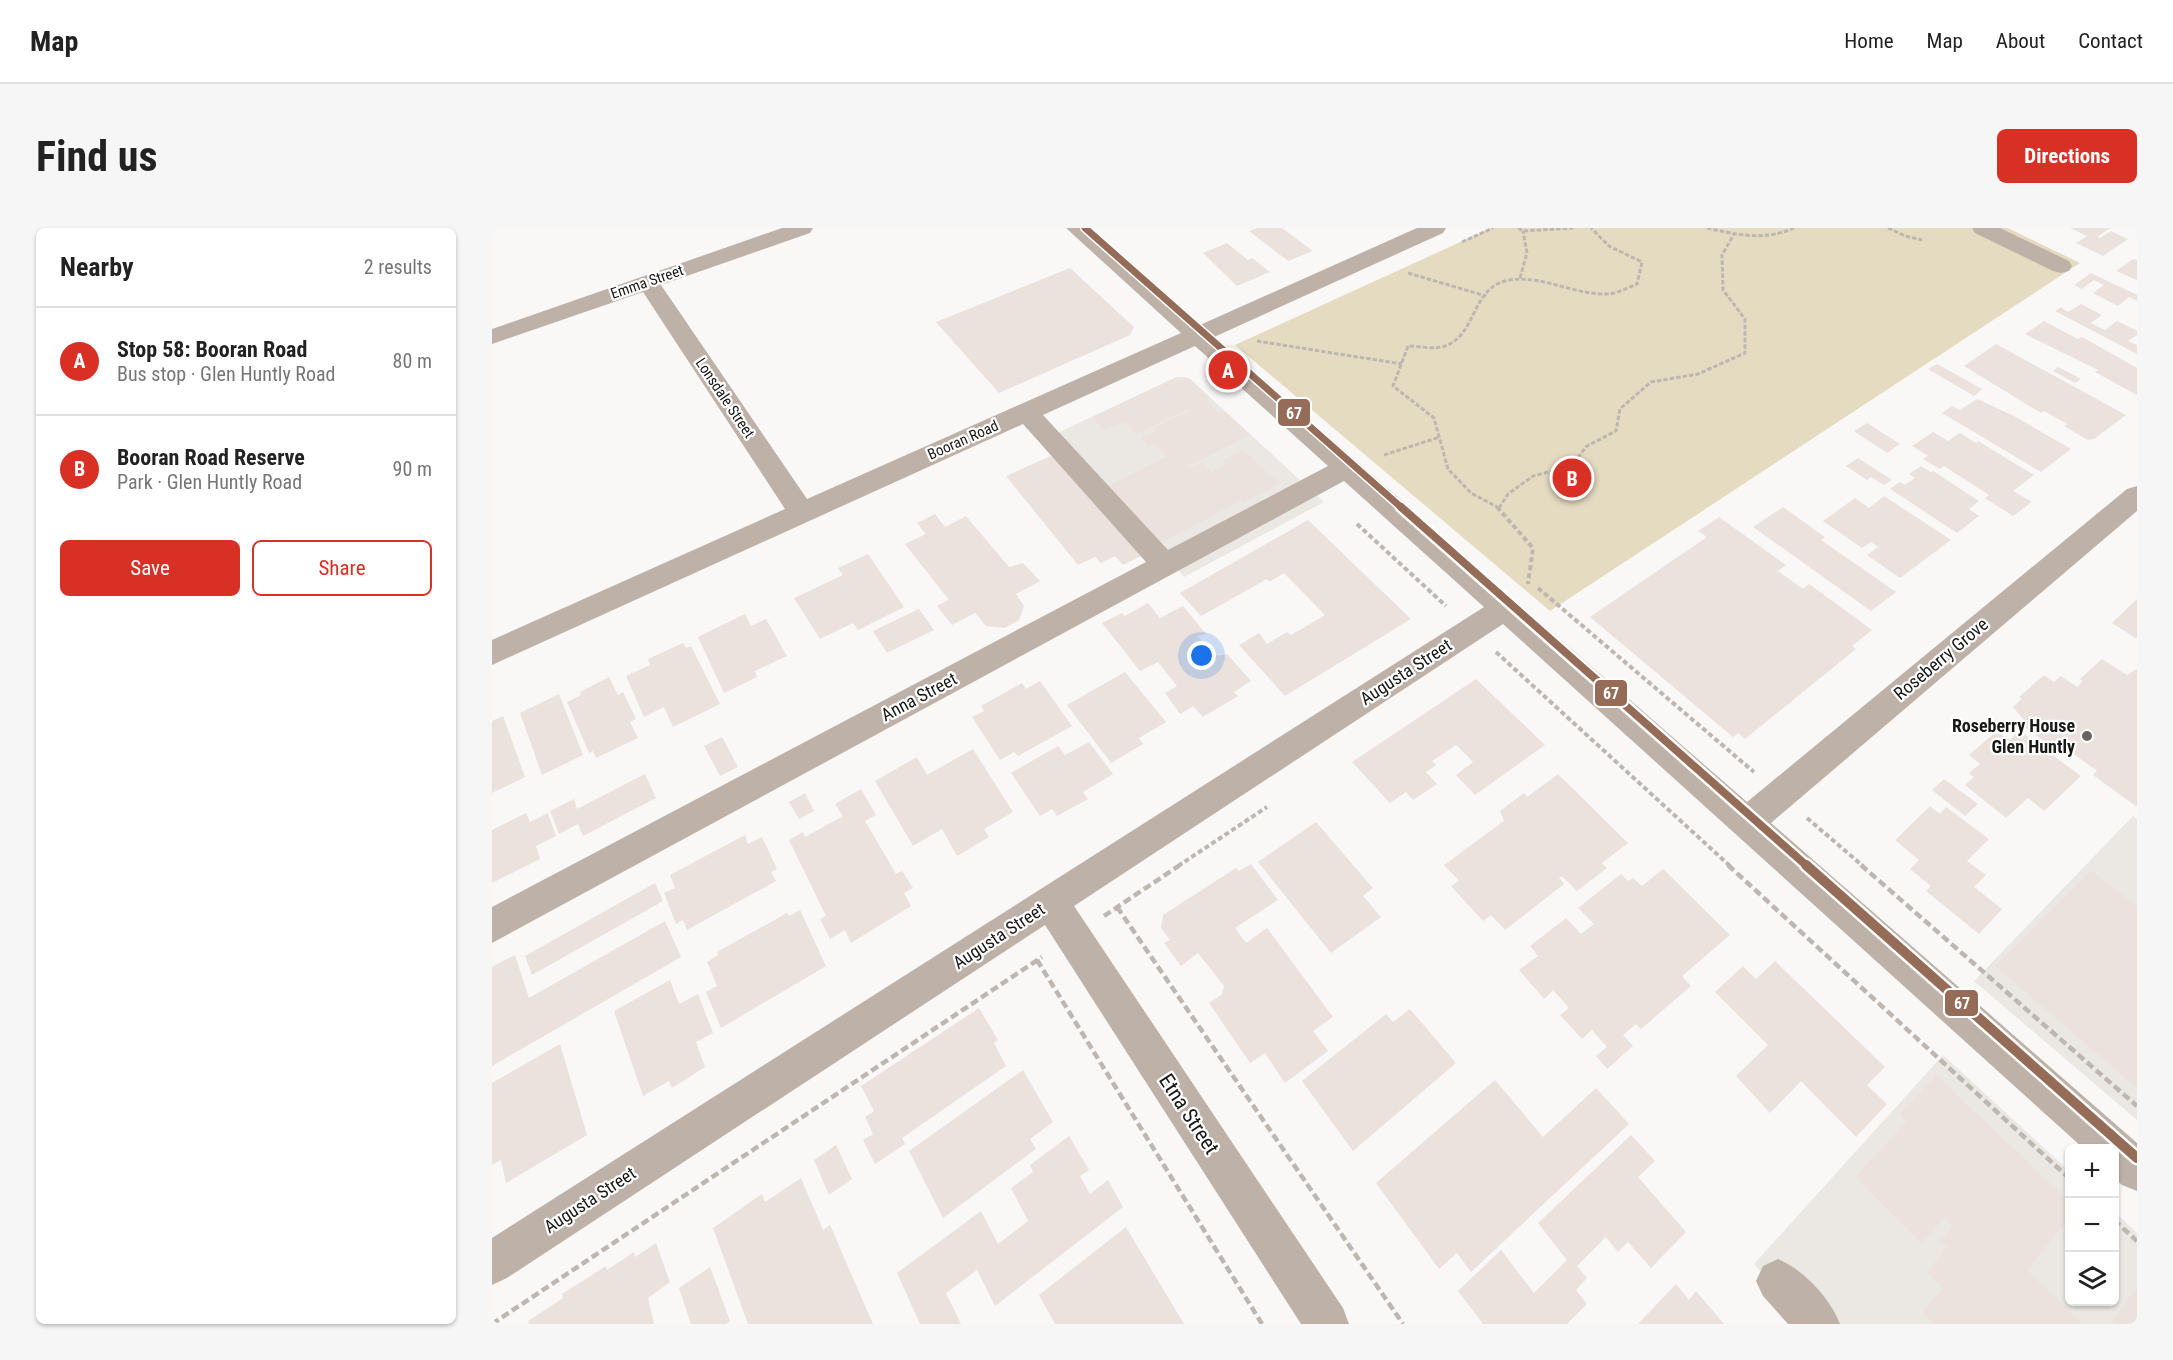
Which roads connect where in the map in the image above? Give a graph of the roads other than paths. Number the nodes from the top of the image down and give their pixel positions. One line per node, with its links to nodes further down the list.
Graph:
1 (802, 228): 6 (street, Emma Street)
2 (1077, 228): 7 (street)
3 (1435, 228): 7 (street, Booran Road)
4 (1983, 228): 5 (street)
5 (2061, 266)
6 (648, 282): 8 (street, Emma Street); 12 (street, Lonsdale Street)
7 (1198, 335): 9 (street, Booran Road); 10 (street)
8 (492, 337)
9 (1026, 412): 12 (street, Booran Road); 13 (street)
10 (1346, 468): 13 (street, Anna Street); 14 (street)
11 (2137, 496): 16 (street, Roseberry Grove)
12 (802, 513): 15 (street, Booran Road)
13 (1165, 565): 18 (street, Anna Street)
14 (1505, 608): 16 (street); 17 (street, Augusta Street)
15 (492, 652)
16 (1746, 823): 19 (street)
17 (1051, 903): 22 (street, Augusta Street); 24 (street, Etna Street)
18 (492, 926)
19 (2108, 1144)
20 (2119, 1154): 21 (street)
21 (2137, 1170)
22 (492, 1263)
23 (1778, 1281): 25 (street)
24 (1327, 1324)
25 (1818, 1324)

